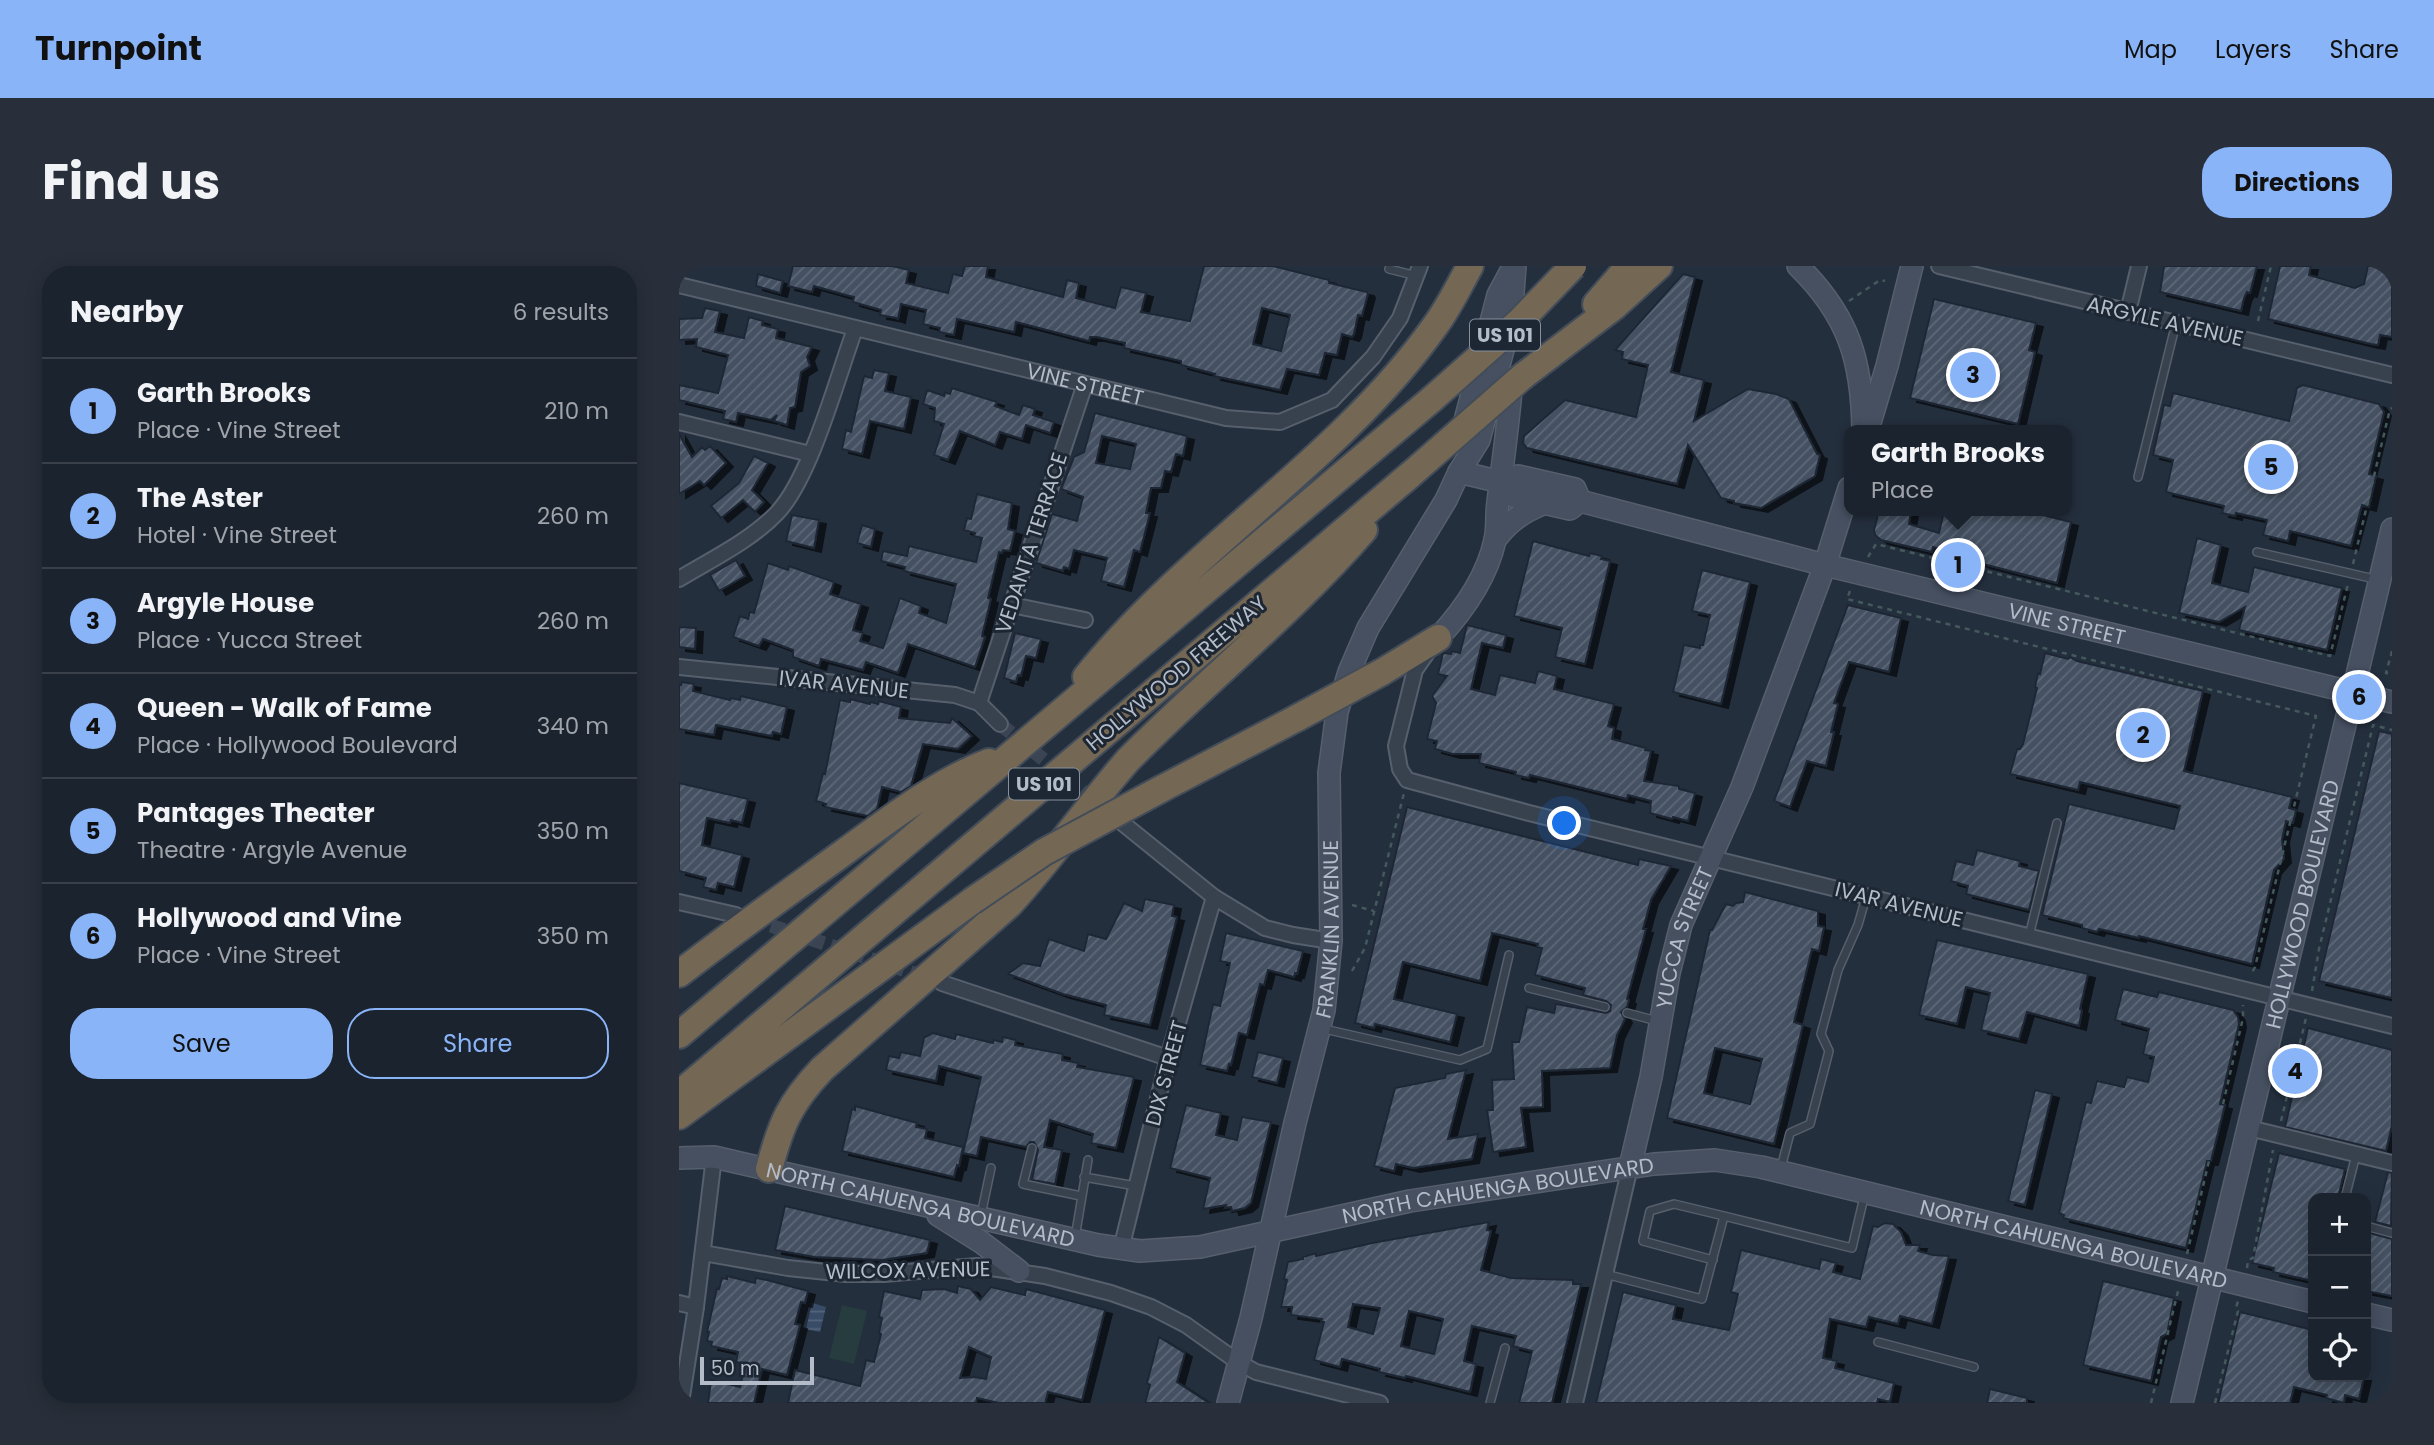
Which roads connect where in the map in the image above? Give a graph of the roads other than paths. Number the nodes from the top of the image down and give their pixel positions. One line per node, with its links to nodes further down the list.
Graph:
1 (1470, 266): 45 (highway)
2 (1514, 266): 14 (main road, FRANKLIN AVENUE); 24 (main road, FRANKLIN AVENUE)
3 (1573, 266): 45 (highway, HOLLYWOOD FREEWAY / US 101, bridge)
4 (1629, 266): 18 (highway, HOLLYWOOD FREEWAY / US 101)
5 (1659, 266): 18 (highway)
6 (1798, 266): 21 (main road)
7 (1912, 266): 22 (main road)
8 (1939, 266): 13 (street, ARGYLE AVENUE)
9 (2139, 266): 13 (street)
10 (1389, 269): 11 (lane)
11 (1419, 271): 19 (street, VINE STREET)
12 (679, 285): 16 (street, VINE STREET)
13 (2128, 312): 15 (street, ARGYLE AVENUE)
14 (1511, 320): 24 (main road, FRANKLIN AVENUE); 27 (main road, FRANKLIN AVENUE)
15 (2176, 323): 17 (street, ARGYLE AVENUE); 26 (lane)
16 (855, 330): 19 (street, VINE STREET); 23 (street)
17 (2392, 375)
18 (1523, 376): 25 (highway, HOLLYWOOD FREEWAY / US 101, bridge)
19 (1085, 384): 37 (street, VEDANTA TERRACE)
20 (679, 422): 23 (street)
21 (1865, 425)
22 (1867, 425)
23 (810, 454): 35 (street)
24 (1459, 472): 27 (main road, VINE STREET); 56 (main road, FRANKLIN AVENUE)
25 (1410, 474): 69 (highway, HOLLYWOOD FREEWAY / US 101); 80 (highway)
26 (2138, 477)
27 (1501, 482): 28 (main road, VINE STREET); 29 (main road, VINE STREET); 32 (main road, FRANKLIN AVENUE)
28 (1580, 501): 29 (main road, VINE STREET); 34 (main road, VINE STREET)
29 (1545, 503): 32 (main road)
30 (1844, 506): 34 (main road, YUCCA STREET)
31 (2392, 529): 36 (main road, HOLLYWOOD BOULEVARD)
32 (1495, 540): 39 (main road, FRANKLIN AVENUE)
33 (2257, 552): 36 (lane)
34 (1825, 565): 41 (main road, VINE STREET); 50 (main road, YUCCA STREET)
35 (679, 579)
36 (2379, 580): 41 (main road, HOLLYWOOD BOULEVARD)
37 (1011, 605): 38 (street); 43 (street, VEDANTA TERRACE)
38 (1085, 620)
39 (1438, 638): 47 (street, FRANKLIN AVENUE); 70 (highway, bridge)
40 (679, 667): 43 (street, IVAR AVENUE)
41 (2352, 692): 42 (main road, VINE STREET); 61 (main road, HOLLYWOOD BOULEVARD)
42 (2392, 702)
43 (979, 703): 44 (street)
44 (1000, 724)
45 (1041, 732): 46 (highway, HOLLYWOOD FREEWAY / US 101)
46 (1017, 752): 58 (highway); 67 (highway, HOLLYWOOD FREEWAY / US 101)
47 (1407, 780): 50 (street, IVAR AVENUE)
48 (1104, 808): 52 (street)
49 (2057, 823): 55 (lane)
50 (1711, 857): 51 (street, IVAR AVENUE); 64 (main road, YUCCA STREET)
51 (1866, 896): 55 (street, IVAR AVENUE); 81 (lane)
52 (1214, 898): 56 (street); 68 (street, DIX STREET)
53 (679, 902): 54 (street)
54 (736, 915)
55 (2029, 936): 61 (street, IVAR AVENUE)
56 (1331, 941): 66 (main road, FRANKLIN AVENUE)
57 (1509, 955): 66 (lane)
58 (679, 974)
59 (942, 983): 68 (street)
60 (1529, 988): 62 (lane)
61 (2280, 998): 65 (street, IVAR AVENUE); 71 (main road, HOLLYWOOD BOULEVARD)
62 (1605, 1007)
63 (1627, 1013): 64 (lane)
64 (1661, 1022): 78 (main road, YUCCA STREET)
65 (2392, 1026)
66 (1319, 1028): 91 (main road, FRANKLIN AVENUE)
67 (679, 1035)
68 (1168, 1058): 83 (street, DIX STREET)
69 (679, 1094)
70 (679, 1116)
71 (2249, 1128): 73 (street); 99 (main road, HOLLYWOOD BOULEVARD)
72 (1032, 1148): 86 (lane)
73 (2356, 1154): 77 (street); 85 (lane)
74 (714, 1157): 75 (main road, NORTH CAHUENGA BOULEVARD); 80 (main road, NORTH CAHUENGA BOULEVARD); 95 (street)
75 (679, 1158)
76 (1088, 1160): 82 (lane)
77 (2392, 1162)
78 (1630, 1167): 81 (main road, NORTH CAHUENGA BOULEVARD); 91 (main road, NORTH CAHUENGA BOULEVARD); 98 (street, YUCCA STREET)
79 (991, 1168): 89 (lane)
80 (769, 1170): 87 (main road, NORTH CAHUENGA BOULEVARD)
81 (1780, 1172): 84 (main road, NORTH CAHUENGA BOULEVARD)
82 (1084, 1177): 83 (lane); 86 (lane)
83 (1137, 1186): 94 (street, DIX STREET)
84 (1865, 1192): 88 (lane); 99 (main road, NORTH CAHUENGA BOULEVARD)
85 (2346, 1193)
86 (1081, 1196): 93 (lane)
87 (918, 1203): 89 (main road, NORTH CAHUENGA BOULEVARD); 97 (main road)
88 (1724, 1216): 96 (lane); 96 (lane)
89 (981, 1218): 93 (main road, NORTH CAHUENGA BOULEVARD)
90 (2371, 1227): 92 (lane)
91 (1270, 1232): 94 (main road, NORTH CAHUENGA BOULEVARD); 107 (main road, FRANKLIN AVENUE)
92 (2392, 1233)
93 (1075, 1240): 94 (main road, NORTH CAHUENGA BOULEVARD)
94 (1121, 1249)
95 (703, 1252): 97 (street, WILCOX AVENUE); 102 (street)
96 (1713, 1260): 98 (lane)
97 (1019, 1271): 107 (street, WILCOX AVENUE)
98 (1605, 1274): 113 (street, YUCCA STREET)
99 (2213, 1278): 100 (main road, NORTH CAHUENGA BOULEVARD); 114 (main road, HOLLYWOOD BOULEVARD)
100 (2308, 1300)
101 (679, 1303): 102 (street)
102 (696, 1307): 109 (street)
103 (2371, 1315): 104 (main road)
104 (2392, 1321)
105 (1878, 1342): 108 (lane)
106 (1504, 1349): 112 (lane)
107 (1238, 1362): 110 (main road, FRANKLIN AVENUE); 111 (street, WILCOX AVENUE)
108 (1974, 1367)
109 (681, 1403)
110 (1228, 1403)
111 (1380, 1403)
112 (1490, 1403)
113 (1575, 1403)
114 (2182, 1403)

